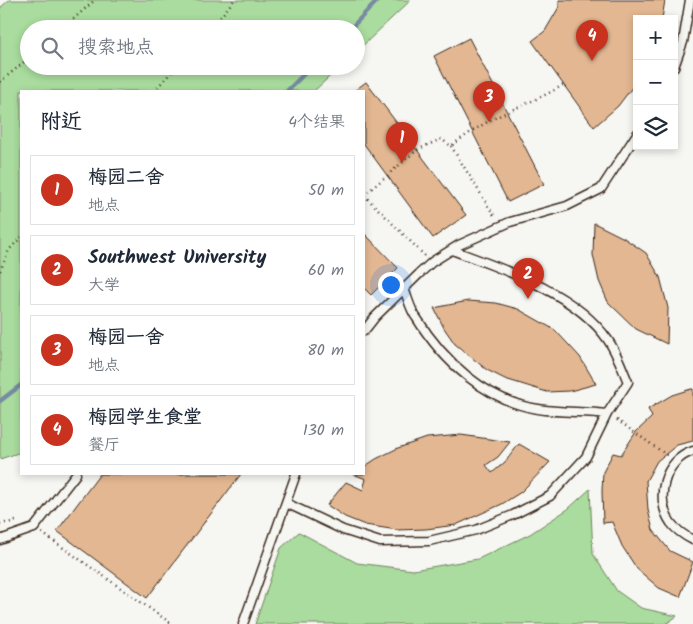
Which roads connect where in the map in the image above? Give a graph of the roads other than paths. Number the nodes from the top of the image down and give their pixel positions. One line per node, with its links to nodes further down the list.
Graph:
1 (690, 0): 2 (lane)
2 (676, 60)
3 (633, 140): 4 (lane)
4 (452, 250): 5 (lane); 7 (lane)
5 (404, 289): 6 (lane); 7 (lane)
6 (365, 330)
7 (607, 414): 11 (lane)
8 (693, 451): 13 (lane)
9 (75, 475): 12 (lane)
10 (296, 475): 11 (lane)
11 (286, 502): 14 (lane)
12 (0, 540)
13 (693, 540)
14 (243, 624)

